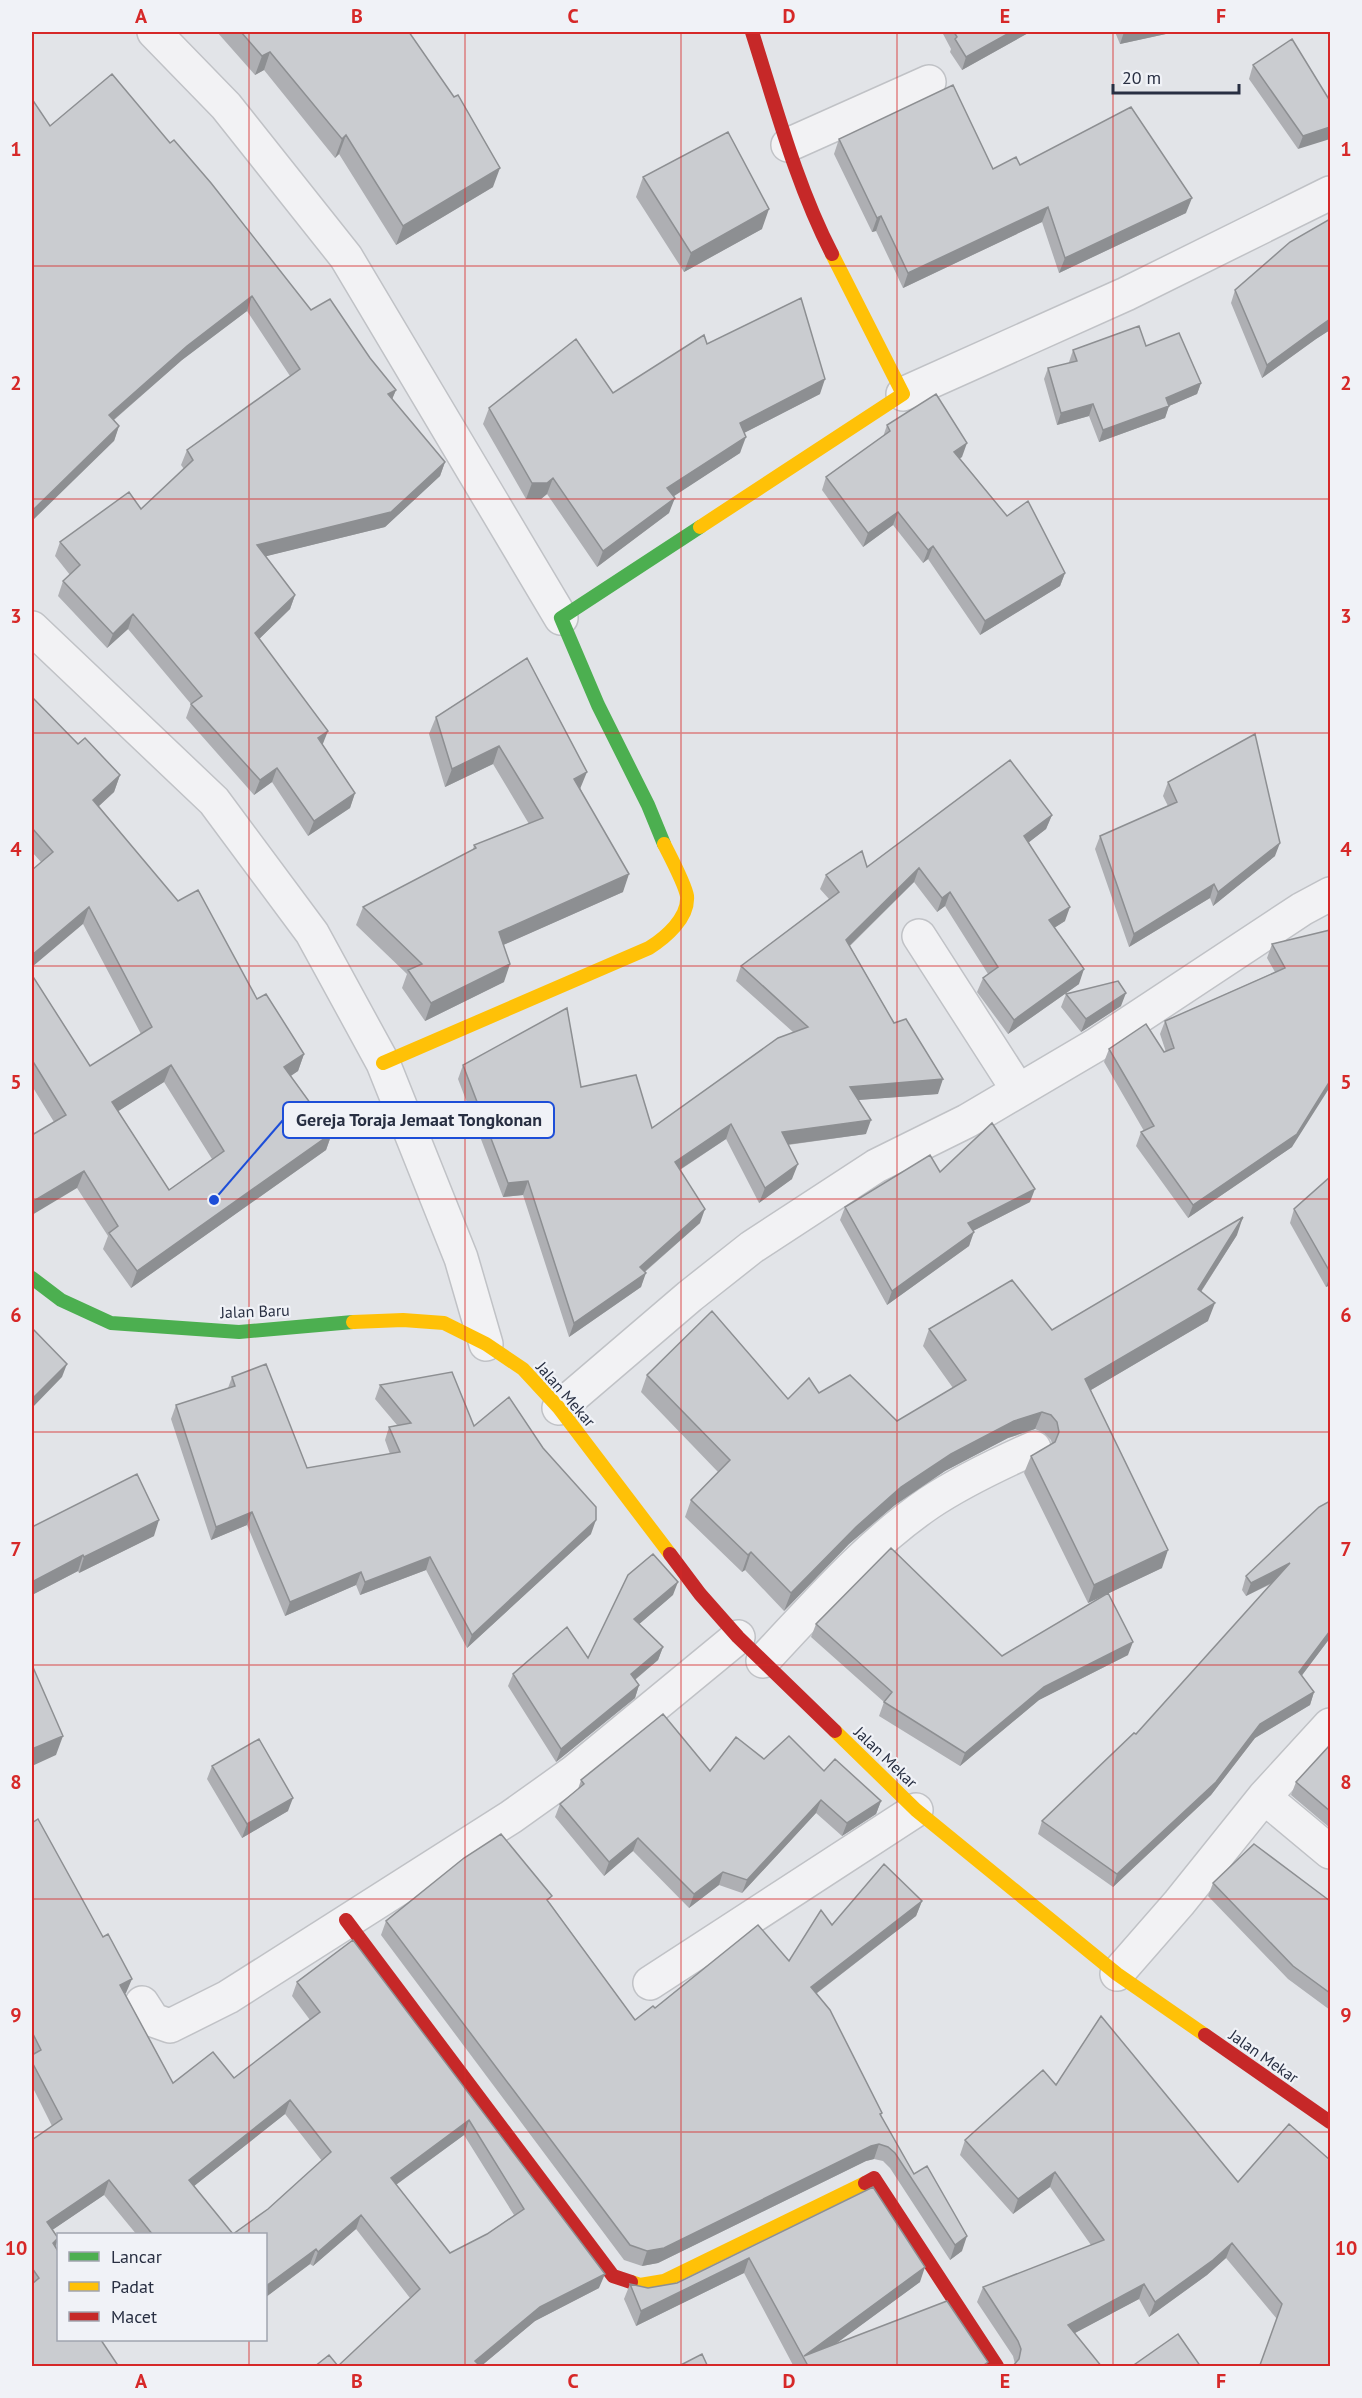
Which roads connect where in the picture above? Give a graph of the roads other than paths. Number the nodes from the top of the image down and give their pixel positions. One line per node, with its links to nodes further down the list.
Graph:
1 (154, 32): 7 (street)
2 (752, 32): 4 (street)
3 (929, 82): 4 (street)
4 (788, 145): 6 (street)
5 (1330, 193): 6 (street)
6 (903, 394): 7 (street)
7 (561, 618): 11 (street)
8 (32, 628): 11 (street)
9 (1330, 894): 12 (street)
10 (919, 936): 12 (street)
11 (383, 1063): 14 (street)
12 (1018, 1090): 15 (street)
13 (32, 1278): 14 (street, Jalan Baru)
14 (486, 1344): 15 (street, Jalan Mekar)
15 (559, 1407): 17 (street, Jalan Mekar)
16 (1034, 1448): 18 (street)
17 (738, 1637): 18 (street, Jalan Mekar); 23 (street)
18 (763, 1661): 21 (street, Jalan Mekar)
19 (1330, 1725): 20 (street)
20 (1264, 1797): 22 (street); 24 (street)
21 (916, 1810): 24 (street, Jalan Mekar); 25 (street)
22 (1330, 1852)
23 (346, 1920): 26 (street); 28 (street)
24 (1117, 1974): 27 (street, Jalan Mekar)
25 (650, 1983)
26 (142, 2003)
27 (1330, 2122)
28 (997, 2367)

